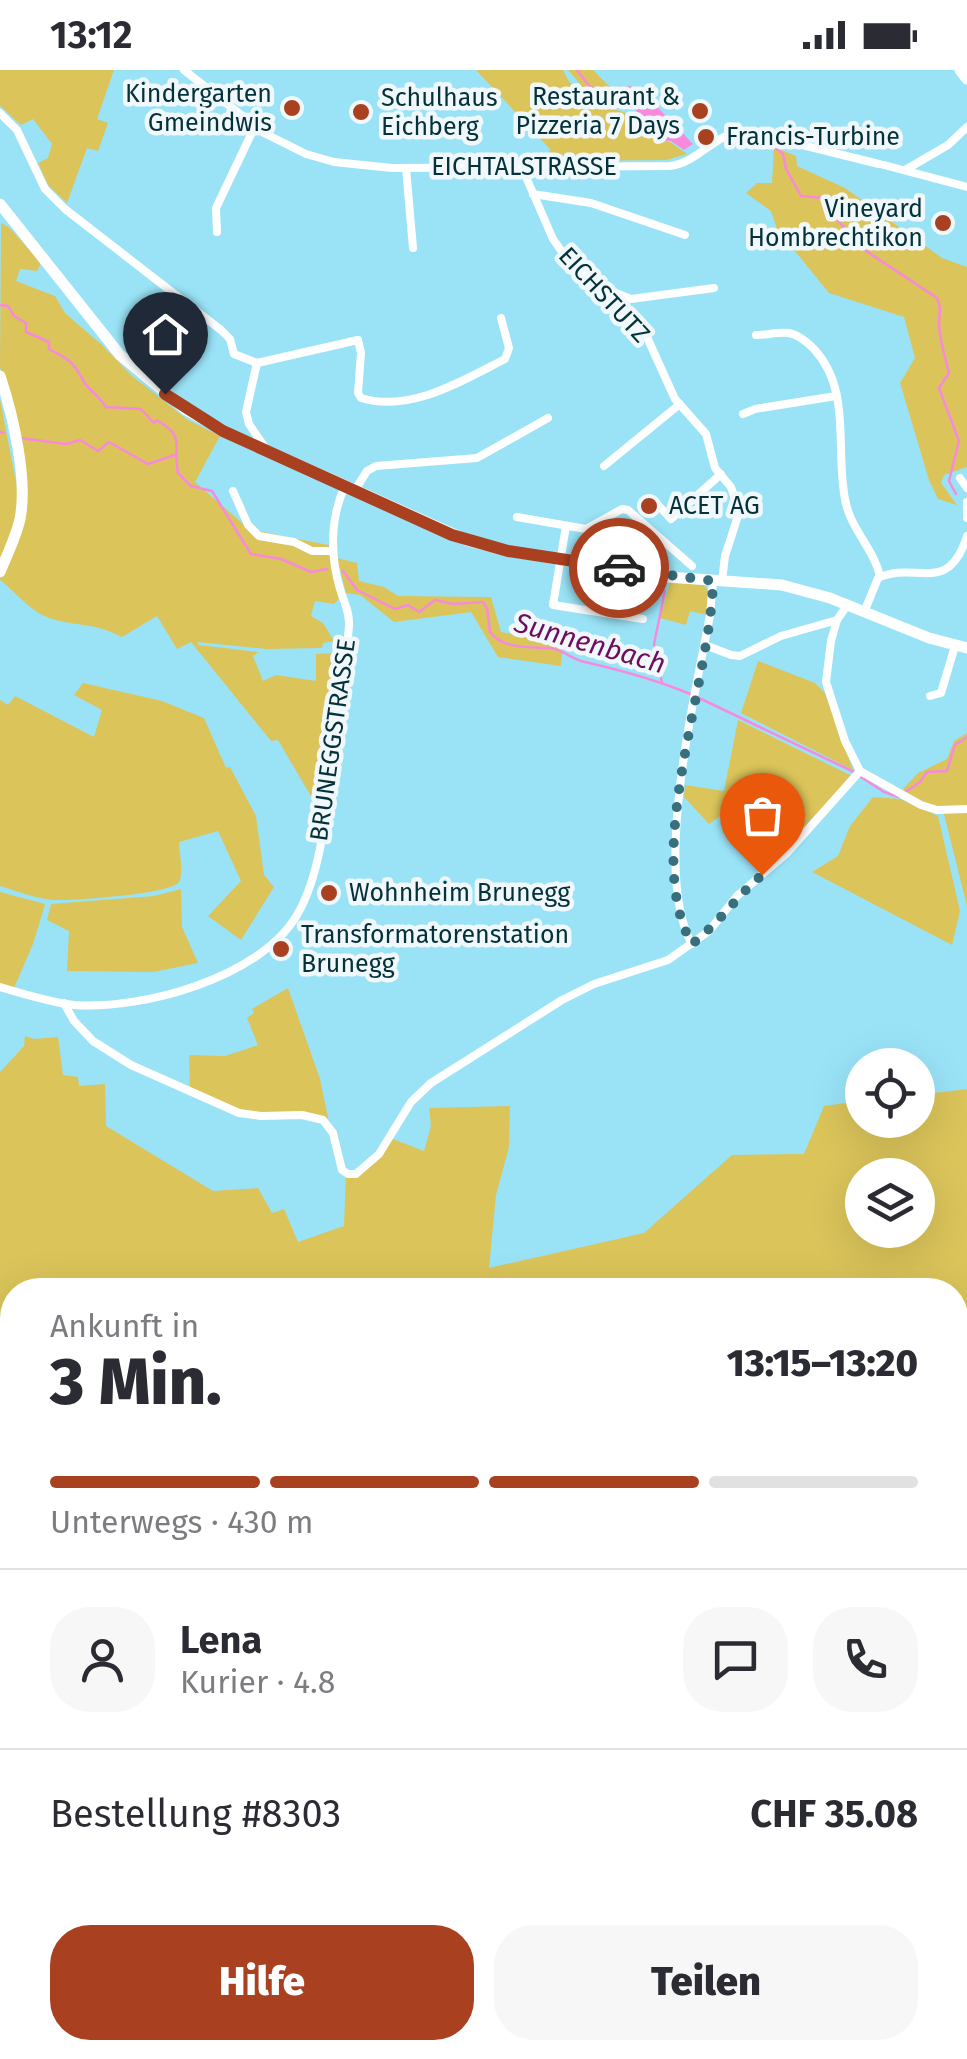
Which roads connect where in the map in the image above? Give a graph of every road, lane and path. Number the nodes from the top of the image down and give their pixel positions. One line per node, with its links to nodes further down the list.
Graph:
1 (184, 70): 5 (street, EICHTALSTRASSE)
2 (960, 70): 3 (main road)
3 (967, 80)
4 (0, 113): 20 (street)
5 (255, 126): 7 (street, EICHTALSTRASSE); 13 (street)
6 (967, 127): 9 (street)
7 (406, 168): 8 (street, EICHTALSTRASSE); 15 (street)
8 (526, 168): 9 (street, EICHTALSTRASSE); 11 (street, EICHSTUTZ)
9 (905, 170): 10 (street, EICHTALSTRASSE)
10 (967, 187)
11 (533, 194): 14 (street); 16 (street, EICHSTUTZ)
12 (2, 210): 26 (main road)
13 (217, 232)
14 (685, 235)
15 (413, 248)
16 (594, 284): 17 (street); 23 (street, EICHSTUTZ)
17 (714, 288)
18 (501, 318): 20 (street)
19 (756, 335): 22 (street)
20 (257, 363): 26 (street)
21 (0, 376): 42 (main road)
22 (836, 396): 24 (street); 43 (street)
23 (680, 404): 27 (street); 28 (street, EICHSTUTZ)
24 (743, 414)
25 (548, 418): 30 (street)
26 (266, 449): 30 (main road)
27 (604, 466)
28 (721, 474): 34 (street); 44 (street, EICHSTUTZ)
29 (960, 478): 31 (street)
30 (350, 488): 39 (street, BRUNEGGSTRASSE); 40 (main road)
31 (967, 488)
32 (232, 490): 39 (street)
33 (967, 502): 36 (street)
34 (658, 505)
35 (517, 517): 37 (street)
36 (967, 518)
37 (566, 526): 40 (street); 41 (street)
38 (967, 536): 43 (street)
39 (333, 551): 56 (street, BRUNEGGSTRASSE)
40 (561, 559): 44 (main road); 47 (street)
41 (692, 566)
42 (0, 572)
43 (880, 576): 46 (street)
44 (718, 581): 45 (main road); 49 (street, EICHSTUTZ)
45 (848, 604): 46 (main road); 48 (street)
46 (865, 610): 50 (main road)
47 (643, 619)
48 (838, 620): 49 (street); 52 (street)
49 (704, 645): 54 (street, EICHSTUTZ)
50 (961, 647): 51 (street)
51 (930, 696)
52 (860, 771): 53 (street); 54 (street)
53 (967, 809)
54 (692, 944): 56 (street)
55 (0, 987): 56 (street, BRUNEGGSTRASSE)
56 (64, 1004)

